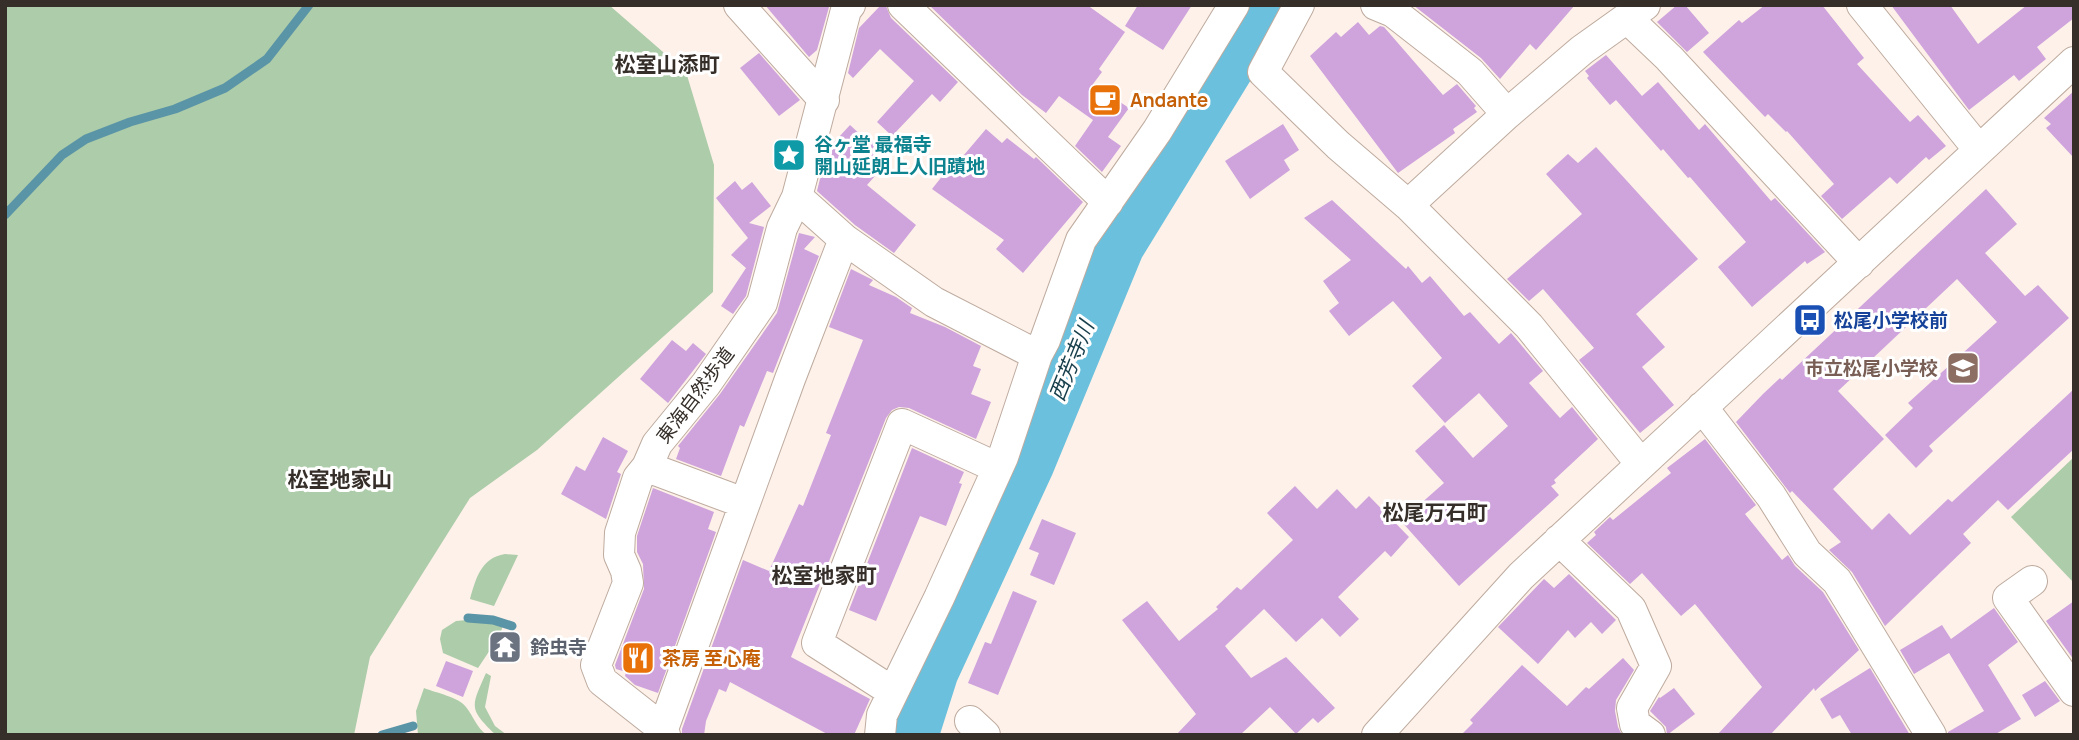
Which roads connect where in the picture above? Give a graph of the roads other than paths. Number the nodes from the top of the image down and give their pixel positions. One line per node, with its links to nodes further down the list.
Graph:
1 (739, 5): 10 (street)
2 (902, 5): 14 (street)
3 (1234, 5): 14 (street)
4 (1298, 5): 15 (street)
5 (1861, 5): 12 (street)
6 (846, 7): 10 (street, 東海自然歩道)
7 (1388, 8): 11 (street)
8 (1622, 14): 11 (street); 17 (street)
9 (2074, 62): 12 (street)
10 (824, 100): 13 (street, 東海自然歩道)
11 (1507, 114): 15 (street)
12 (1979, 150): 17 (street)
13 (797, 197): 16 (street); 21 (street, 東海自然歩道)
14 (1108, 202): 18 (street)
15 (1408, 205): 20 (street)
16 (844, 239): 18 (street); 23 (street)
17 (1858, 263): 19 (street)
18 (1037, 355): 22 (street)
19 (1702, 407): 20 (street); 32 (street)
20 (1641, 464): 24 (street)
21 (647, 467): 23 (street); 28 (street, 東海自然歩道)
22 (998, 468): 27 (street); 27 (street)
23 (744, 503): 28 (street)
24 (1559, 540): 30 (street); 31 (street)
25 (2032, 581): 26 (street)
26 (2074, 691)
27 (893, 692): 29 (street)
28 (664, 732)
29 (880, 735)
30 (1377, 735)
31 (1650, 735)
32 (1931, 735)

